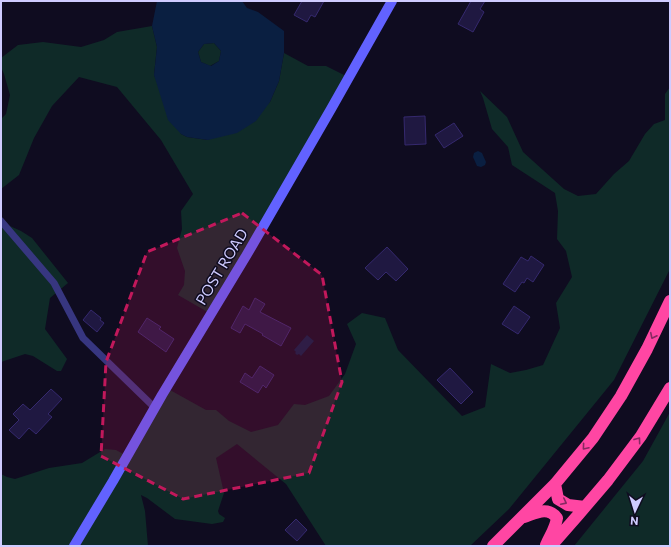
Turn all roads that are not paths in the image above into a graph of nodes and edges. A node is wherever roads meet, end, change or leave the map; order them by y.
1 (392, 1) edge
2 (1, 221) edge
3 (670, 301) edge
4 (670, 388) edge
5 (155, 408) junction
6 (555, 484) junction
7 (585, 507) junction
8 (522, 517) junction
9 (74, 546) edge
10 (493, 546) edge
11 (546, 546) edge
12 (551, 546) edge

1 - 5 street, POST ROAD
2 - 5 lane
3 -> 6 highway
7 -> 4 highway
5 - 9 street, POST ROAD
6 -> 7 highway
6 - 8 highway
7 - 12 highway
8 - 10 highway
8 - 11 highway

